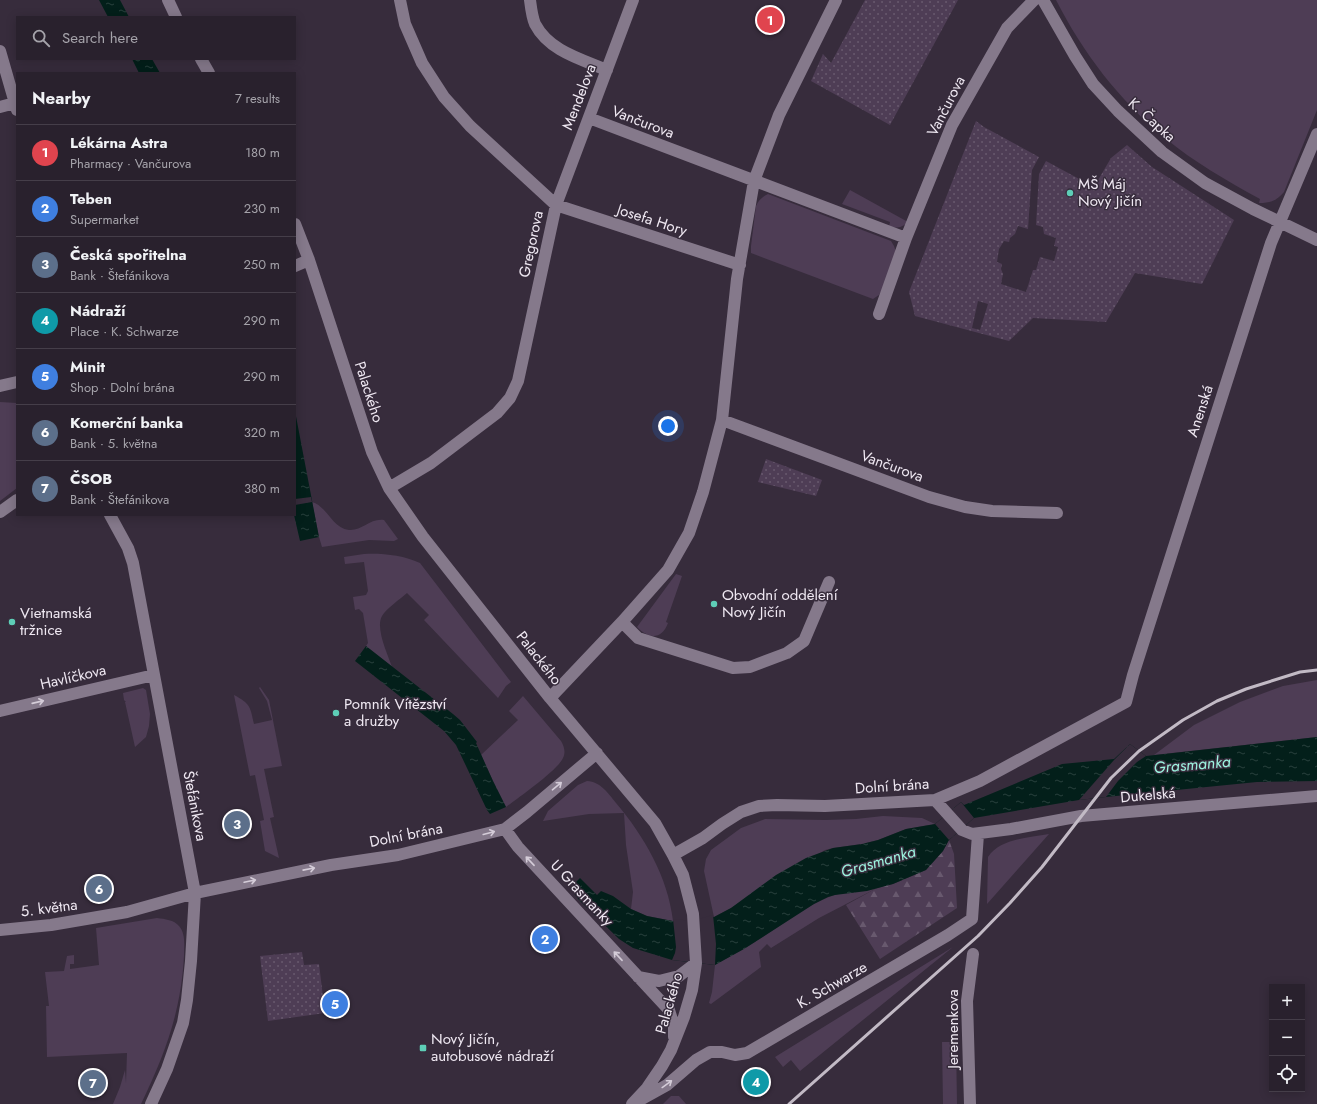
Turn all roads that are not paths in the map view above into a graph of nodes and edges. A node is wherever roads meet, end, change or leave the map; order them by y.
1 (168, 0) edge
2 (400, 0) edge
3 (530, 0) edge
4 (633, 0) edge
5 (836, 0) edge
6 (1034, 0) edge
7 (1043, 0) edge
8 (176, 16) edge
9 (0, 51) edge
10 (202, 60) edge
11 (607, 70) junction
12 (208, 72) edge
13 (0, 107) edge
14 (16, 107) edge
15 (589, 118) junction
16 (1317, 134) edge
17 (754, 181) junction
18 (556, 205) junction
19 (1280, 222) junction
20 (296, 227) edge
21 (906, 238) junction
22 (1317, 240) edge
23 (309, 260) junction
24 (740, 265) junction
25 (296, 266) edge
26 (879, 314) dead end
27 (16, 382) edge
28 (0, 386) edge
29 (722, 420) junction
30 (389, 488) junction
31 (16, 501) edge
32 (0, 512) edge
33 (1057, 513) dead end
34 (111, 516) edge
35 (829, 582) dead end
36 (622, 622) junction
37 (154, 675) junction
38 (550, 698) junction
39 (1126, 702) joint
40 (0, 711) edge
41 (597, 753) junction
42 (1317, 796) edge
43 (935, 800) junction
44 (505, 829) junction
45 (981, 833) junction
46 (674, 855) junction
47 (195, 893) junction
48 (0, 930) edge
49 (973, 954) dead end
50 (696, 963) junction
51 (638, 978) junction
52 (674, 1044) junction
53 (151, 1104) edge
54 (633, 1104) edge
55 (970, 1104) edge

1 - 8 street
2 - 18 street, Gregorova
3 - 11 street
4 - 11 street, Mendelova
5 - 17 street
6 - 21 street, Vančurova
7 - 19 street, K. Čapka
9 - 14 street
10 - 12 street
11 - 15 street, Mendelova
13 - 14 street
15 - 17 street, Vančurova
15 - 18 street, Mendelova
16 - 19 street, Anenská
17 - 21 street, Vančurova
17 - 24 street
18 - 24 street, Josefa Hory
18 - 30 street, Gregorova
19 - 22 street, K. Čapka
19 - 39 street, Anenská
20 - 23 street, Palackého
21 - 26 street, Vančurova
23 - 25 street
23 - 30 street, Palackého
24 - 29 street
27 - 28 street
29 - 33 street, Vančurova
29 - 36 street
30 - 38 street, Palackého
31 - 32 street
34 - 37 street, Štefánikova
35 - 36 street
36 - 38 street
40 -> 37 street, Havlíčkova
37 - 47 street, Štefánikova
38 - 41 street, Palackého
39 - 43 street, Dolní brána
44 -> 41 street, Dolní brána
41 - 46 street, Palackého
42 - 45 street, Dukelská
43 - 45 street
43 - 46 street, Dolní brána
47 -> 44 street, Dolní brána
51 -> 44 street, U Grasmanky
54 -> 45 street, K. Schwarze
46 - 50 street, Palackého
47 - 48 street, 5. května
47 - 53 street, Štefánikova
49 - 55 street, Jeremenkova
50 - 51 street
50 - 52 street, Palackého
51 - 52 street, U Grasmanky
52 - 54 street, Palackého

